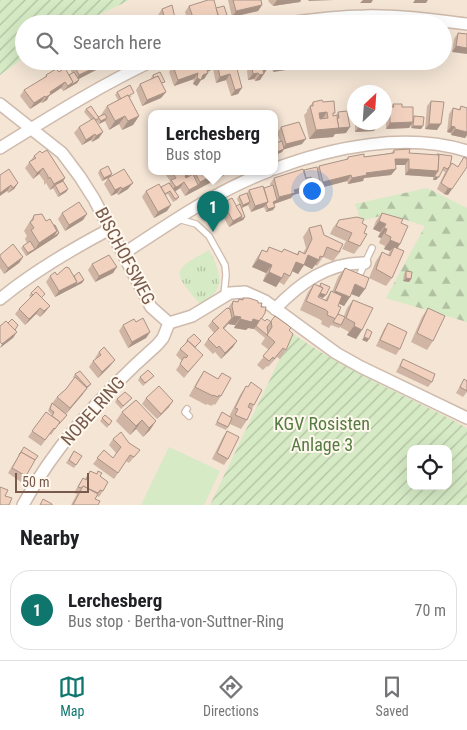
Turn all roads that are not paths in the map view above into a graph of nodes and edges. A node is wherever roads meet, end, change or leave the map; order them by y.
1 (452, 22) edge
2 (467, 24) edge
3 (135, 70) edge
4 (0, 104) edge
5 (32, 128) junction
6 (0, 148) edge
7 (467, 151) edge
8 (278, 168) edge
9 (260, 175) edge
10 (177, 218) junction
11 (110, 228) junction
12 (372, 248) dead end
13 (123, 254) junction
14 (365, 263) junction
15 (357, 280) edge
16 (224, 296) junction
17 (0, 299) edge
18 (275, 309) junction
19 (169, 323) junction
20 (187, 408) dead end
21 (189, 416) dead end
22 (467, 418) edge
23 (23, 505) edge

1 - 2 street
3 - 5 street
4 - 5 street, BISCHOFSWEG
5 - 6 street
5 - 11 street, BISCHOFSWEG
7 - 8 street
9 - 10 street
10 - 13 street
10 - 16 lane
11 - 13 street, BISCHOFSWEG
11 - 17 street
12 - 14 lane
13 - 19 street, BISCHOFSWEG
14 - 15 lane
14 - 18 street
16 - 18 street
16 - 19 street
18 - 22 street
19 - 23 street, NOBELRING
20 - 21 lane

